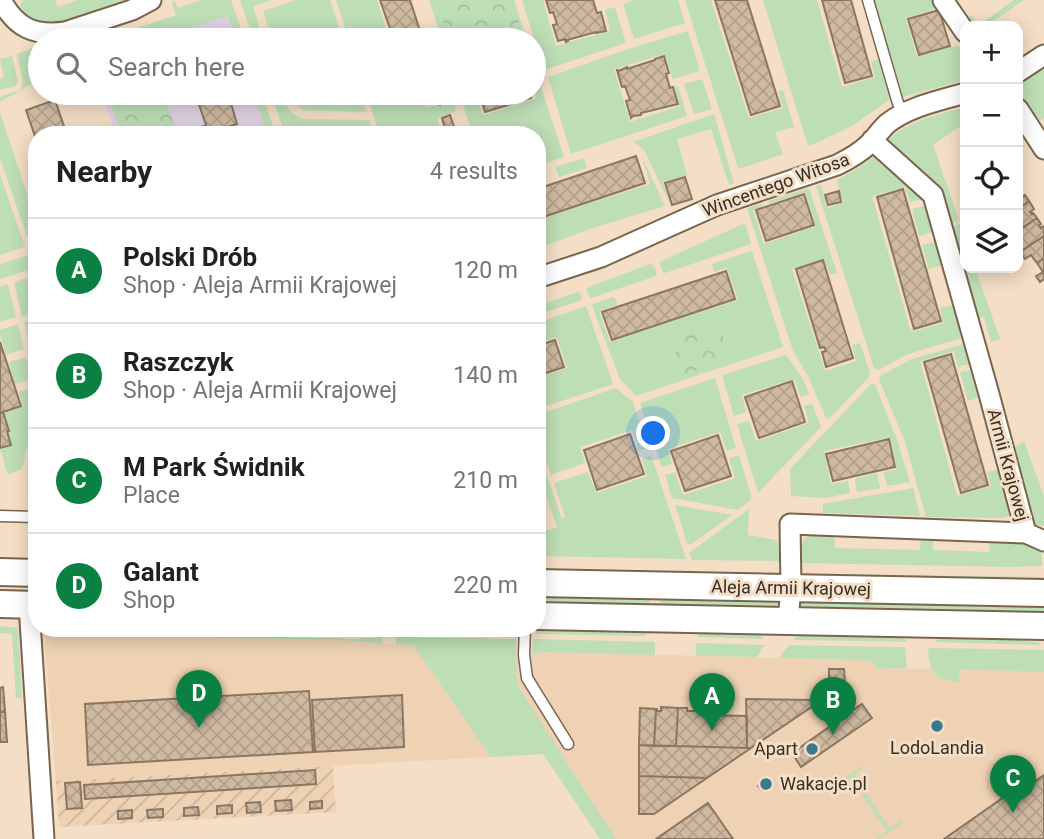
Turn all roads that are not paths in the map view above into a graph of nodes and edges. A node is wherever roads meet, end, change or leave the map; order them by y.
1 (1, 0) edge
2 (151, 0) edge
3 (868, 0) edge
4 (943, 0) edge
5 (960, 25) edge
6 (77, 28) edge
7 (28, 29) edge
8 (1044, 55) edge
9 (1023, 69) edge
10 (960, 94) edge
11 (902, 114) junction
12 (1023, 117) edge
13 (873, 140) junction
14 (1044, 149) edge
15 (546, 275) edge
16 (0, 516) edge
17 (28, 517) edge
18 (1035, 537) edge
19 (0, 572) edge
20 (28, 573) edge
21 (546, 583) edge
22 (791, 587) junction
23 (1044, 593) edge
24 (0, 604) edge
25 (28, 605) edge
26 (546, 616) edge
27 (788, 621) junction
28 (1044, 626) edge
29 (35, 637) edge
30 (525, 637) edge
31 (568, 744) dead end
32 (44, 839) edge

1 - 7 street
2 - 6 street
3 - 11 lane
4 - 5 street
8 - 9 street
10 - 11 street, Wincentego Witosa
11 - 13 street, Wincentego Witosa
12 - 14 street
13 - 15 street, Wincentego Witosa
13 - 18 street, Armii Krajowej
16 - 17 lane
18 - 22 street, Armii Krajowej
19 - 20 street
21 - 22 street, Aleja Armii Krajowej
22 - 23 street, Aleja Armii Krajowej
22 - 27 street, Armii Krajowej
24 - 25 street
26 - 27 street, Aleja Armii Krajowej
27 - 28 street, Aleja Armii Krajowej
29 - 32 street
30 - 31 lane

